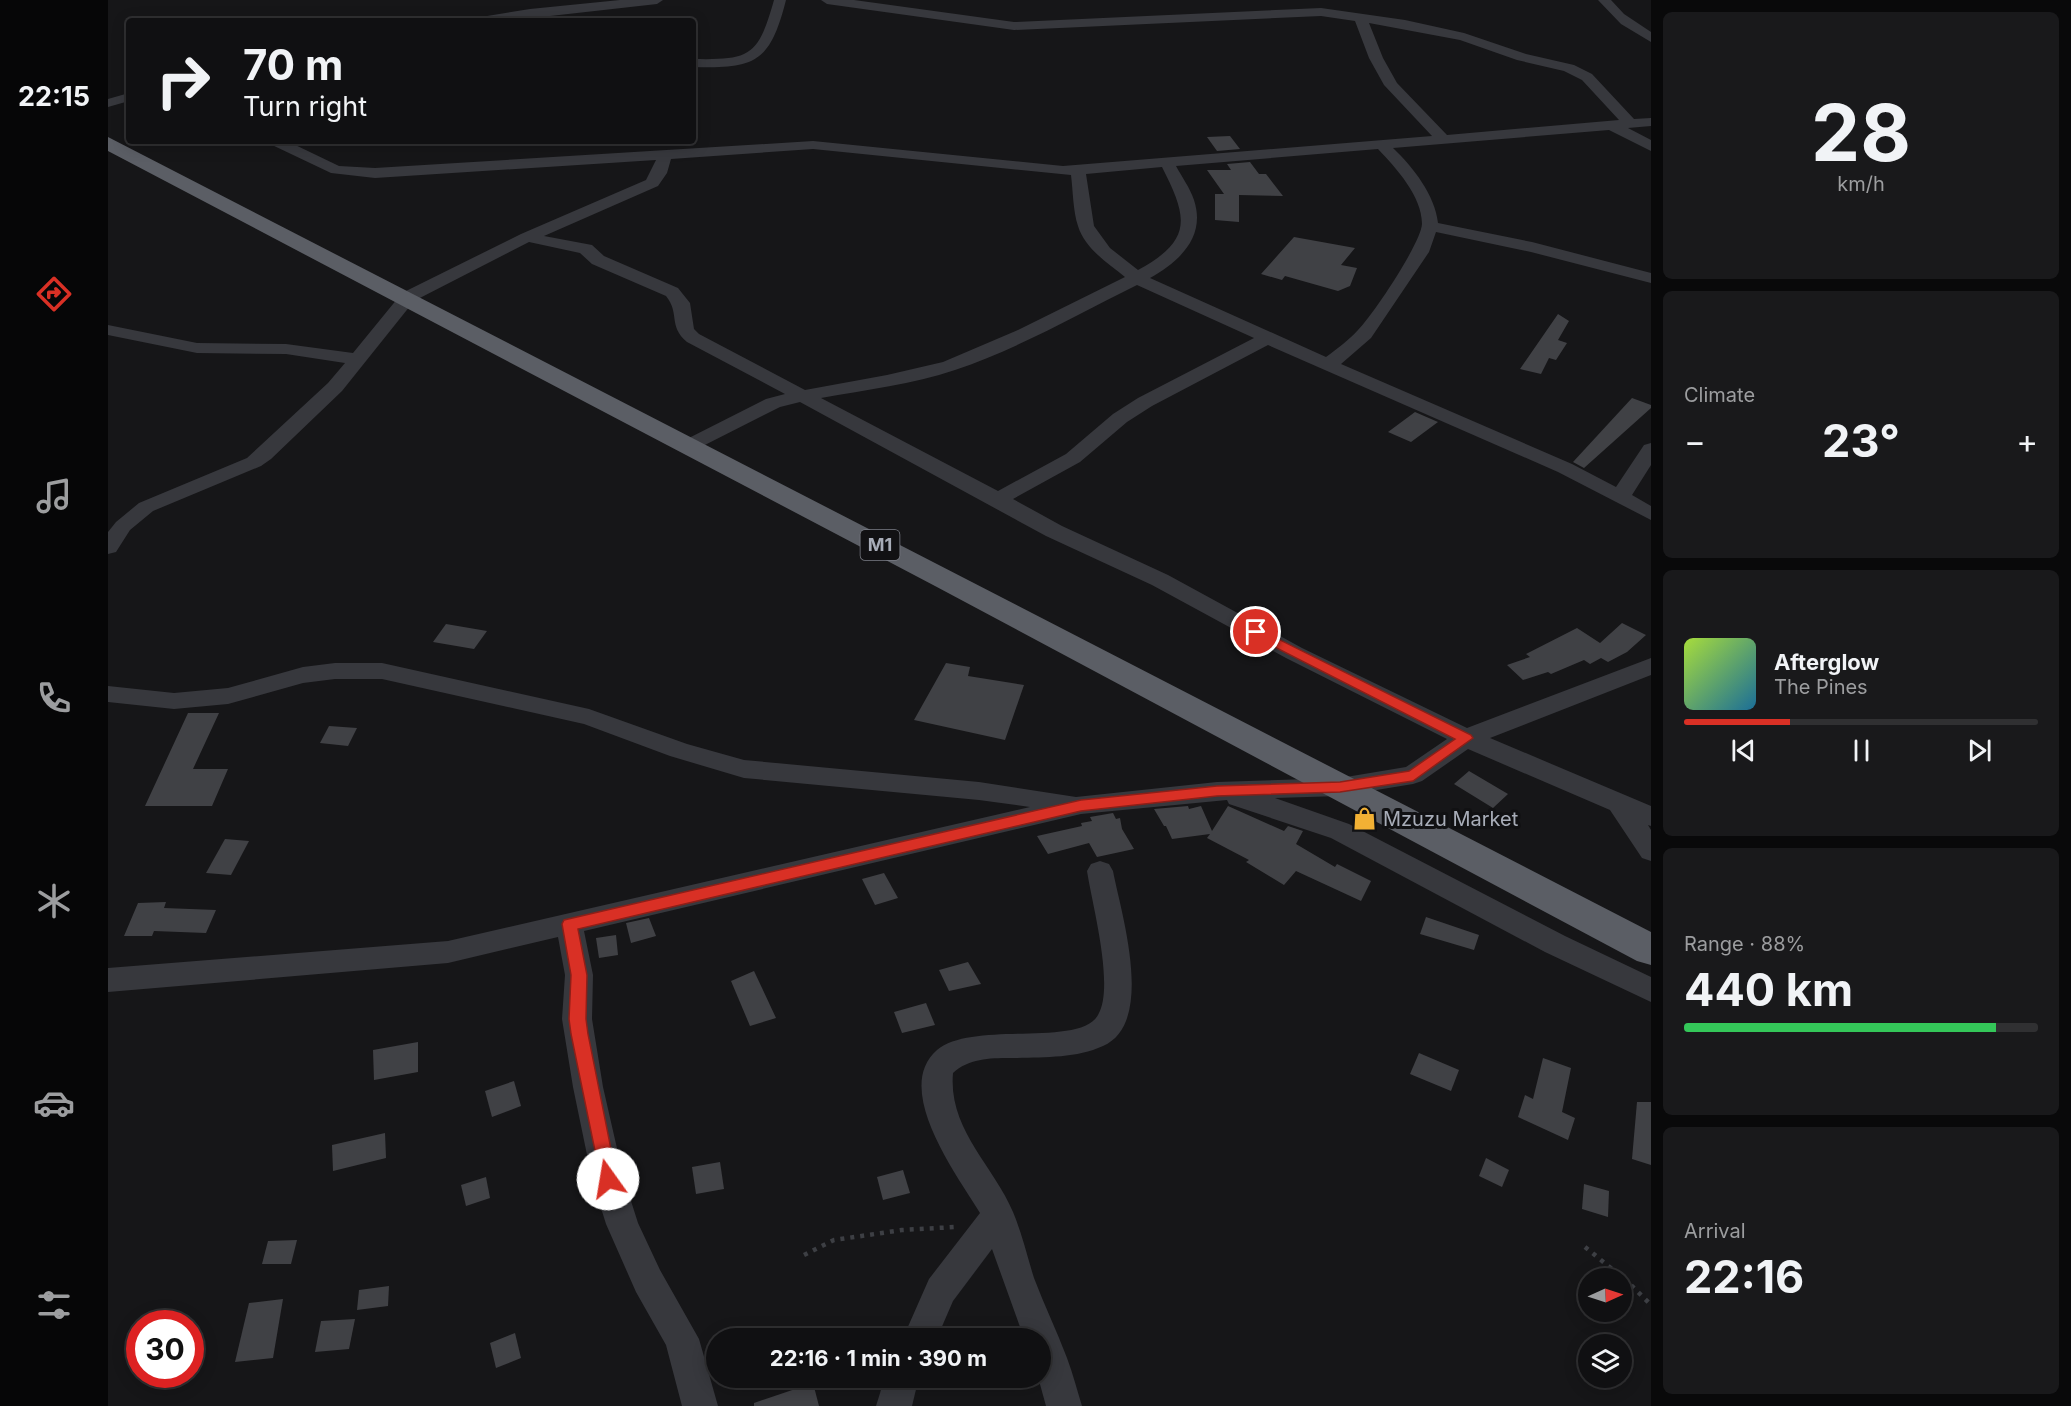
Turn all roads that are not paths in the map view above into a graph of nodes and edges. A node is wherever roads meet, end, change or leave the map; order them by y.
1 (657, 0) edge
2 (780, 0) edge
3 (827, 0) edge
4 (1604, 0) edge
5 (1360, 17) junction
6 (500, 18) edge
7 (1651, 38) edge
8 (696, 63) edge
9 (1651, 122) edge
10 (1631, 124) junction
11 (1613, 126) junction
12 (1443, 139) junction
13 (108, 143) edge
14 (281, 144) edge
15 (614, 144) edge
16 (1382, 144) junction
17 (1651, 146) edge
18 (664, 154) junction
19 (613, 158) junction
20 (1167, 163) junction
21 (1078, 170) junction
22 (1430, 226) junction
23 (526, 237) junction
24 (1137, 278) junction
25 (1651, 278) edge
26 (408, 297) junction
27 (108, 330) edge
28 (1267, 338) junction
29 (357, 358) junction
30 (1328, 365) junction
31 (801, 396) junction
32 (688, 446) junction
33 (1651, 449) edge
34 (1621, 496) junction
35 (998, 499) junction
36 (1651, 514) edge
37 (108, 547) edge
38 (1651, 666) edge
39 (108, 694) edge
40 (1466, 738) junction
41 (1340, 787) junction
42 (1217, 791) junction
43 (1618, 802) junction
44 (1081, 805) junction
45 (1651, 817) edge
46 (1651, 851) edge
47 (1100, 871) dead end
48 (569, 924) junction
49 (1651, 950) edge
50 (108, 980) edge
51 (1651, 990) edge
52 (992, 1222) junction
53 (924, 1328) edge
54 (899, 1388) edge
55 (700, 1406) edge
56 (894, 1406) edge
57 (1064, 1406) edge

1 - 6 street
2 - 8 street
3 - 5 street
4 - 7 street
5 - 10 street
5 - 12 street
9 - 10 street
10 - 11 street
11 - 12 street
11 - 17 street
12 - 16 street
13 - 26 highway, M1
14 - 19 street
15 - 19 street
16 - 20 street
16 - 22 street
18 - 19 street
18 - 21 street
18 - 23 street
20 - 21 street
20 - 24 street
21 - 24 street
22 - 25 street
22 - 30 street
23 - 26 street
23 - 31 street
24 - 28 street
24 - 31 street
26 - 29 street
26 - 32 highway, M1
27 - 29 street
28 - 30 street
28 - 35 street
29 - 37 street
30 - 34 street
31 - 32 street
31 - 35 street
32 - 41 highway, M1
33 - 34 street
34 - 36 street
35 - 40 street
38 - 40 street
39 - 44 street
40 - 41 street
40 - 43 street
41 - 42 street
41 - 49 highway, M1
42 - 44 street
42 - 51 street
43 - 45 street
43 - 46 street
44 - 48 street
47 - 52 street
48 - 50 street
48 - 55 street
52 - 53 street
52 - 57 street
54 - 56 street

